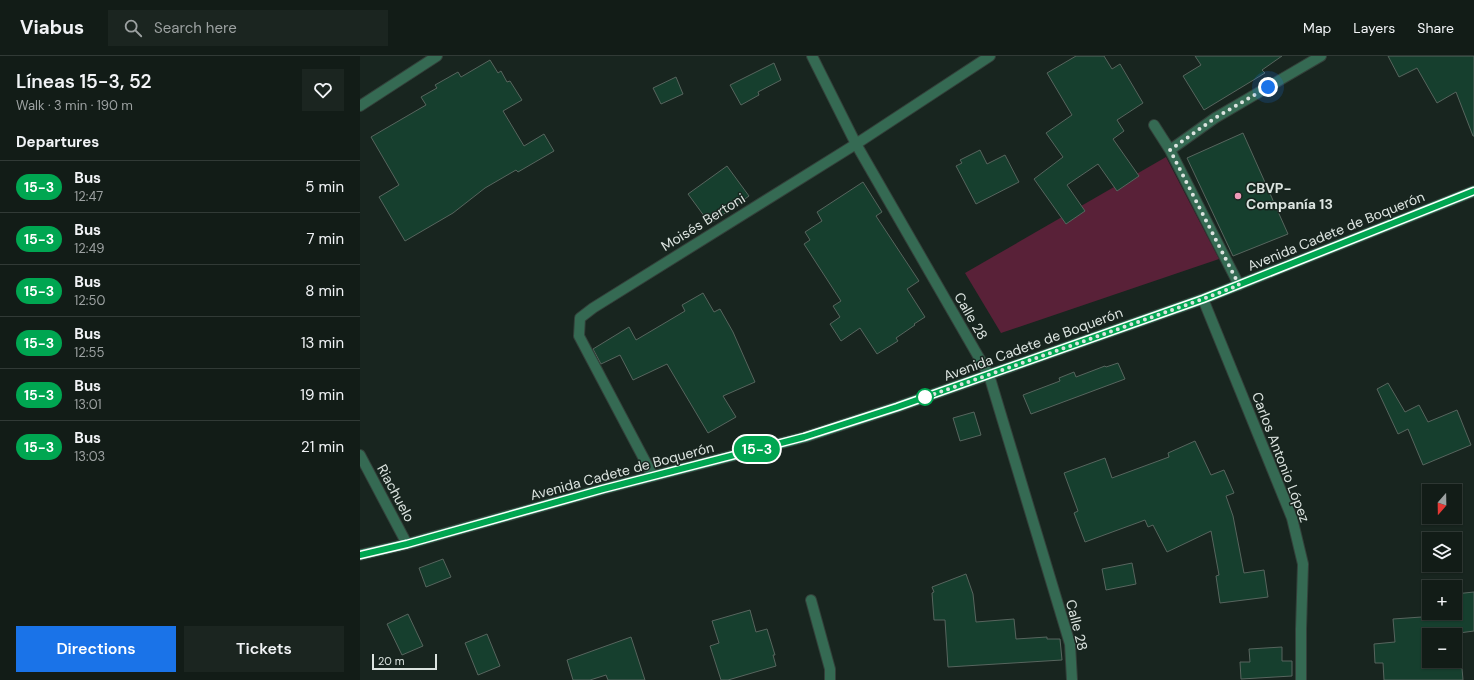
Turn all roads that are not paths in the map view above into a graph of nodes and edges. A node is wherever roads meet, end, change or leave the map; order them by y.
1 (437, 56) edge
2 (812, 56) edge
3 (990, 56) edge
4 (1321, 56) edge
5 (360, 106) edge
6 (1154, 125) dead end
7 (856, 144) junction
8 (1170, 150) junction
9 (1474, 191) edge
10 (1239, 285) junction
11 (1203, 299) junction
12 (989, 375) junction
13 (360, 454) edge
14 (653, 476) junction
15 (407, 544) junction
16 (360, 555) edge
17 (811, 600) dead end
18 (830, 680) edge
19 (1072, 680) edge
20 (1301, 680) edge

1 - 5 street
2 - 7 street, Calle 28
3 - 7 street, Moisés Bertoni
4 - 8 street
6 - 8 street
7 - 12 street, Calle 28
7 - 14 street, Moisés Bertoni
8 - 10 street
9 - 10 main road, Avenida Cadete de Boquerón
10 - 11 main road, Avenida Cadete de Boquerón
11 - 12 main road, Avenida Cadete de Boquerón
11 - 20 street, Carlos Antonio López
12 - 14 main road, Avenida Cadete de Boquerón
12 - 19 street, Calle 28
13 - 15 street, Riachuelo
14 - 15 main road, Avenida Cadete de Boquerón
15 - 16 main road, Avenida Cadete de Boquerón
17 - 18 street

